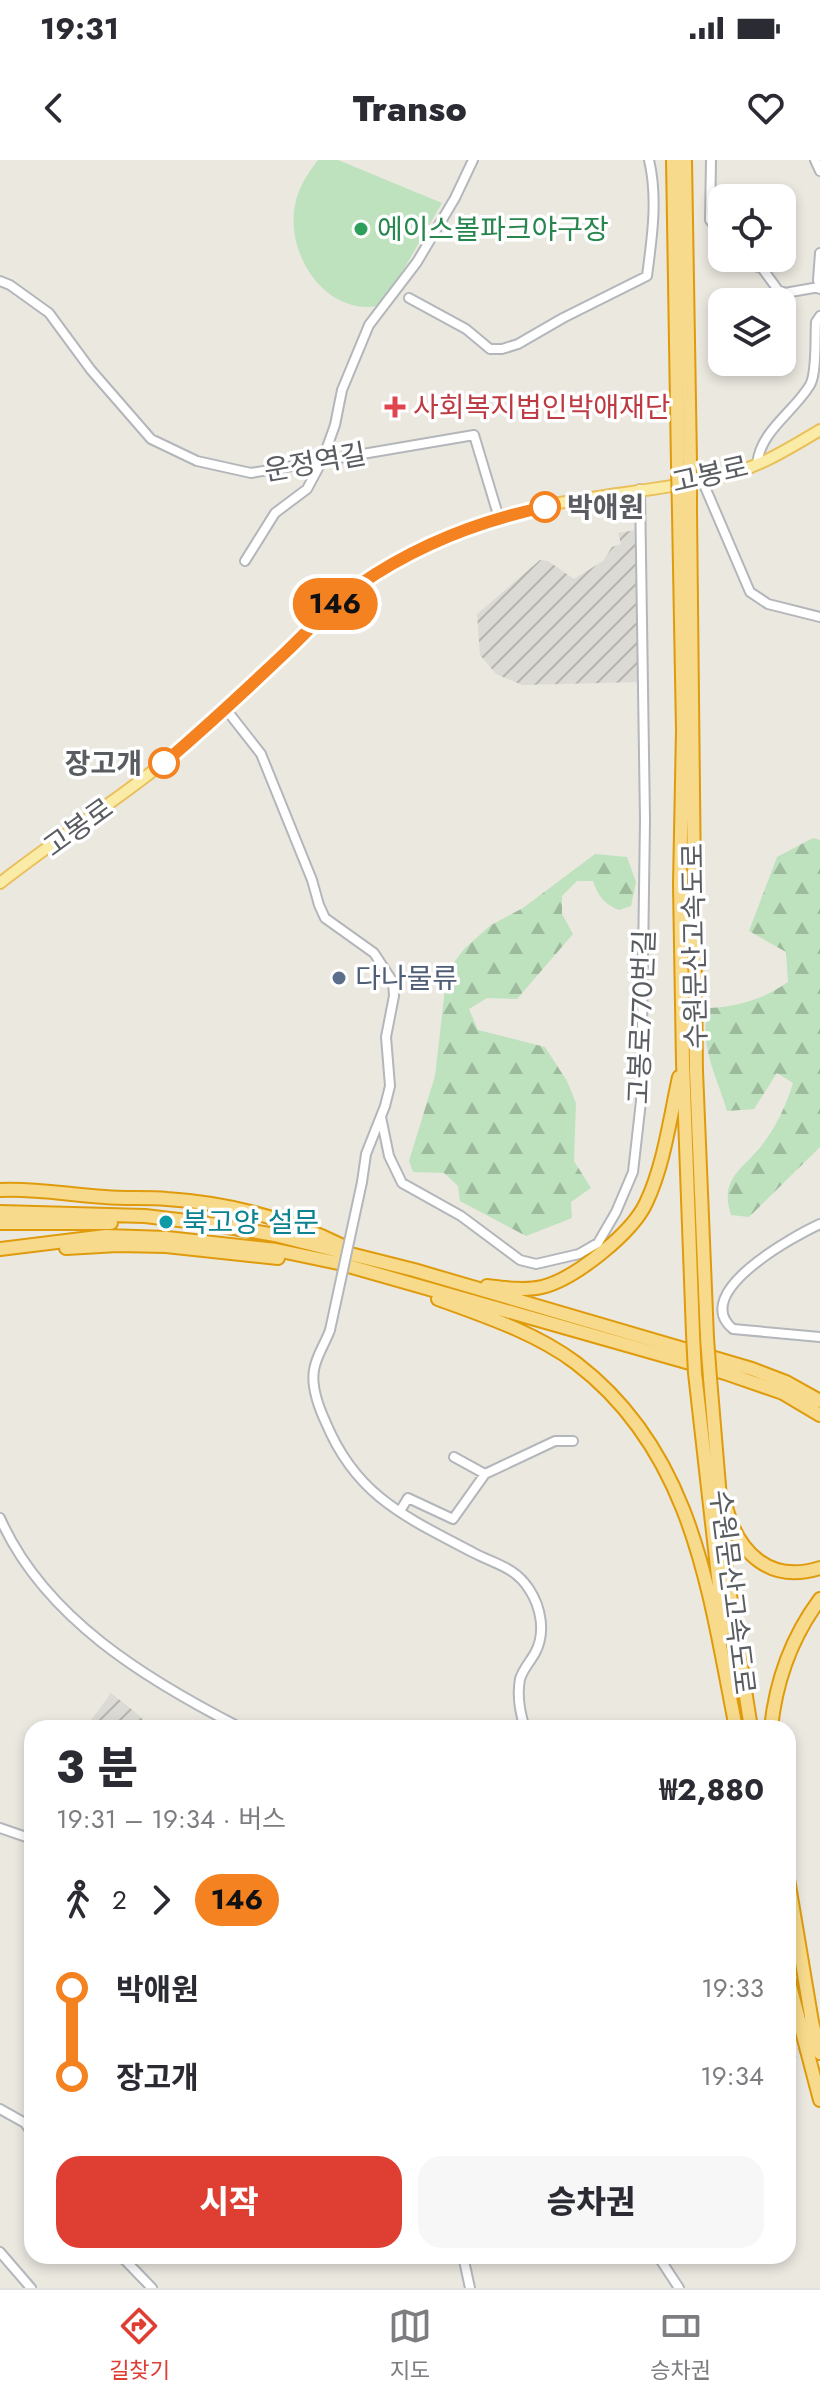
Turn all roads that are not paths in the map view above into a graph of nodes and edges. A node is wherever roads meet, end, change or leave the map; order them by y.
1 (473, 160) edge
2 (649, 160) edge
3 (673, 160) edge
4 (685, 160) edge
5 (711, 160) edge
6 (815, 160) edge
7 (820, 171) edge
8 (711, 184) edge
9 (820, 253) edge
10 (765, 272) edge
11 (0, 281) edge
12 (820, 288) edge
13 (409, 298) dead end
14 (820, 316) edge
15 (816, 380) edge
16 (820, 430) edge
17 (322, 461) junction
18 (684, 463) junction
19 (757, 464) junction
20 (702, 480) junction
21 (640, 489) junction
22 (684, 512) junction
23 (499, 518) junction
24 (245, 561) dead end
25 (820, 617) edge
26 (225, 708) junction
27 (0, 883) edge
28 (683, 1063) junction
29 (381, 1117) junction
30 (0, 1190) edge
31 (0, 1212) edge
32 (0, 1224) edge
33 (820, 1224) edge
34 (276, 1250) junction
35 (0, 1251) edge
36 (310, 1258) junction
37 (369, 1259) junction
38 (356, 1269) junction
39 (414, 1270) junction
40 (700, 1336) junction
41 (820, 1337) edge
42 (820, 1401) edge
43 (820, 1415) edge
44 (573, 1441) dead end
45 (454, 1457) dead end
46 (717, 1473) junction
47 (485, 1474) junction
48 (400, 1511) junction
49 (0, 1518) edge
50 (820, 1568) edge
51 (820, 1599) edge
52 (226, 1720) edge
53 (523, 1720) edge
54 (735, 1720) edge
55 (736, 1720) edge
56 (750, 1720) edge
57 (772, 1720) edge
58 (0, 1828) edge
59 (24, 1836) edge
60 (796, 1927) edge
61 (796, 1950) edge
62 (796, 2008) edge
63 (812, 2022) junction
64 (820, 2053) edge
65 (820, 2100) edge
66 (0, 2109) edge
67 (24, 2122) edge
68 (0, 2252) edge
69 (129, 2264) edge
70 (465, 2264) edge
71 (663, 2264) edge
72 (31, 2288) edge
73 (152, 2288) edge
74 (470, 2288) edge
75 (679, 2288) edge

1 - 17 street
2 - 13 street
3 - 18 highway, 수원문산고속도로
4 - 18 highway, 수원문산고속도로
5 - 8 street
6 - 7 street
9 - 12 street
10 - 12 street
11 - 17 street, 운정역길
14 - 15 street
15 - 19 street
16 - 19 main road, 고봉로
17 - 23 street, 운정역길
17 - 24 street
18 - 22 highway, 수원문산고속도로, bridge
19 - 20 main road, 고봉로
20 - 21 main road, 고봉로
20 - 25 street
21 - 23 main road, 고봉로
21 - 29 street, 고봉로770번길
22 - 28 highway, 수원문산고속도로
22 - 40 highway, 수원문산고속도로
23 - 26 main road, 고봉로
26 - 27 main road, 고봉로
26 - 29 street
28 - 39 highway
28 - 40 highway, 수원문산고속도로
29 - 48 street, bridge
30 - 37 highway
31 - 37 highway
32 - 34 highway
32 - 36 highway
33 - 41 street
34 - 35 highway
34 - 36 highway
35 - 36 highway
36 - 38 highway
37 - 39 highway
38 - 43 highway
38 - 54 highway
39 - 42 highway
40 - 46 highway, 수원문산고속도로, bridge
40 - 55 highway, 수원문산고속도로, bridge
44 - 47 street
45 - 47 street
46 - 50 highway
46 - 56 highway, 수원문산고속도로
47 - 48 street
48 - 53 street
49 - 52 street
51 - 57 highway
58 - 59 street
60 - 63 highway
61 - 63 highway
62 - 65 highway
63 - 64 highway
66 - 67 street
68 - 72 street
69 - 73 street
70 - 74 street
71 - 75 street

